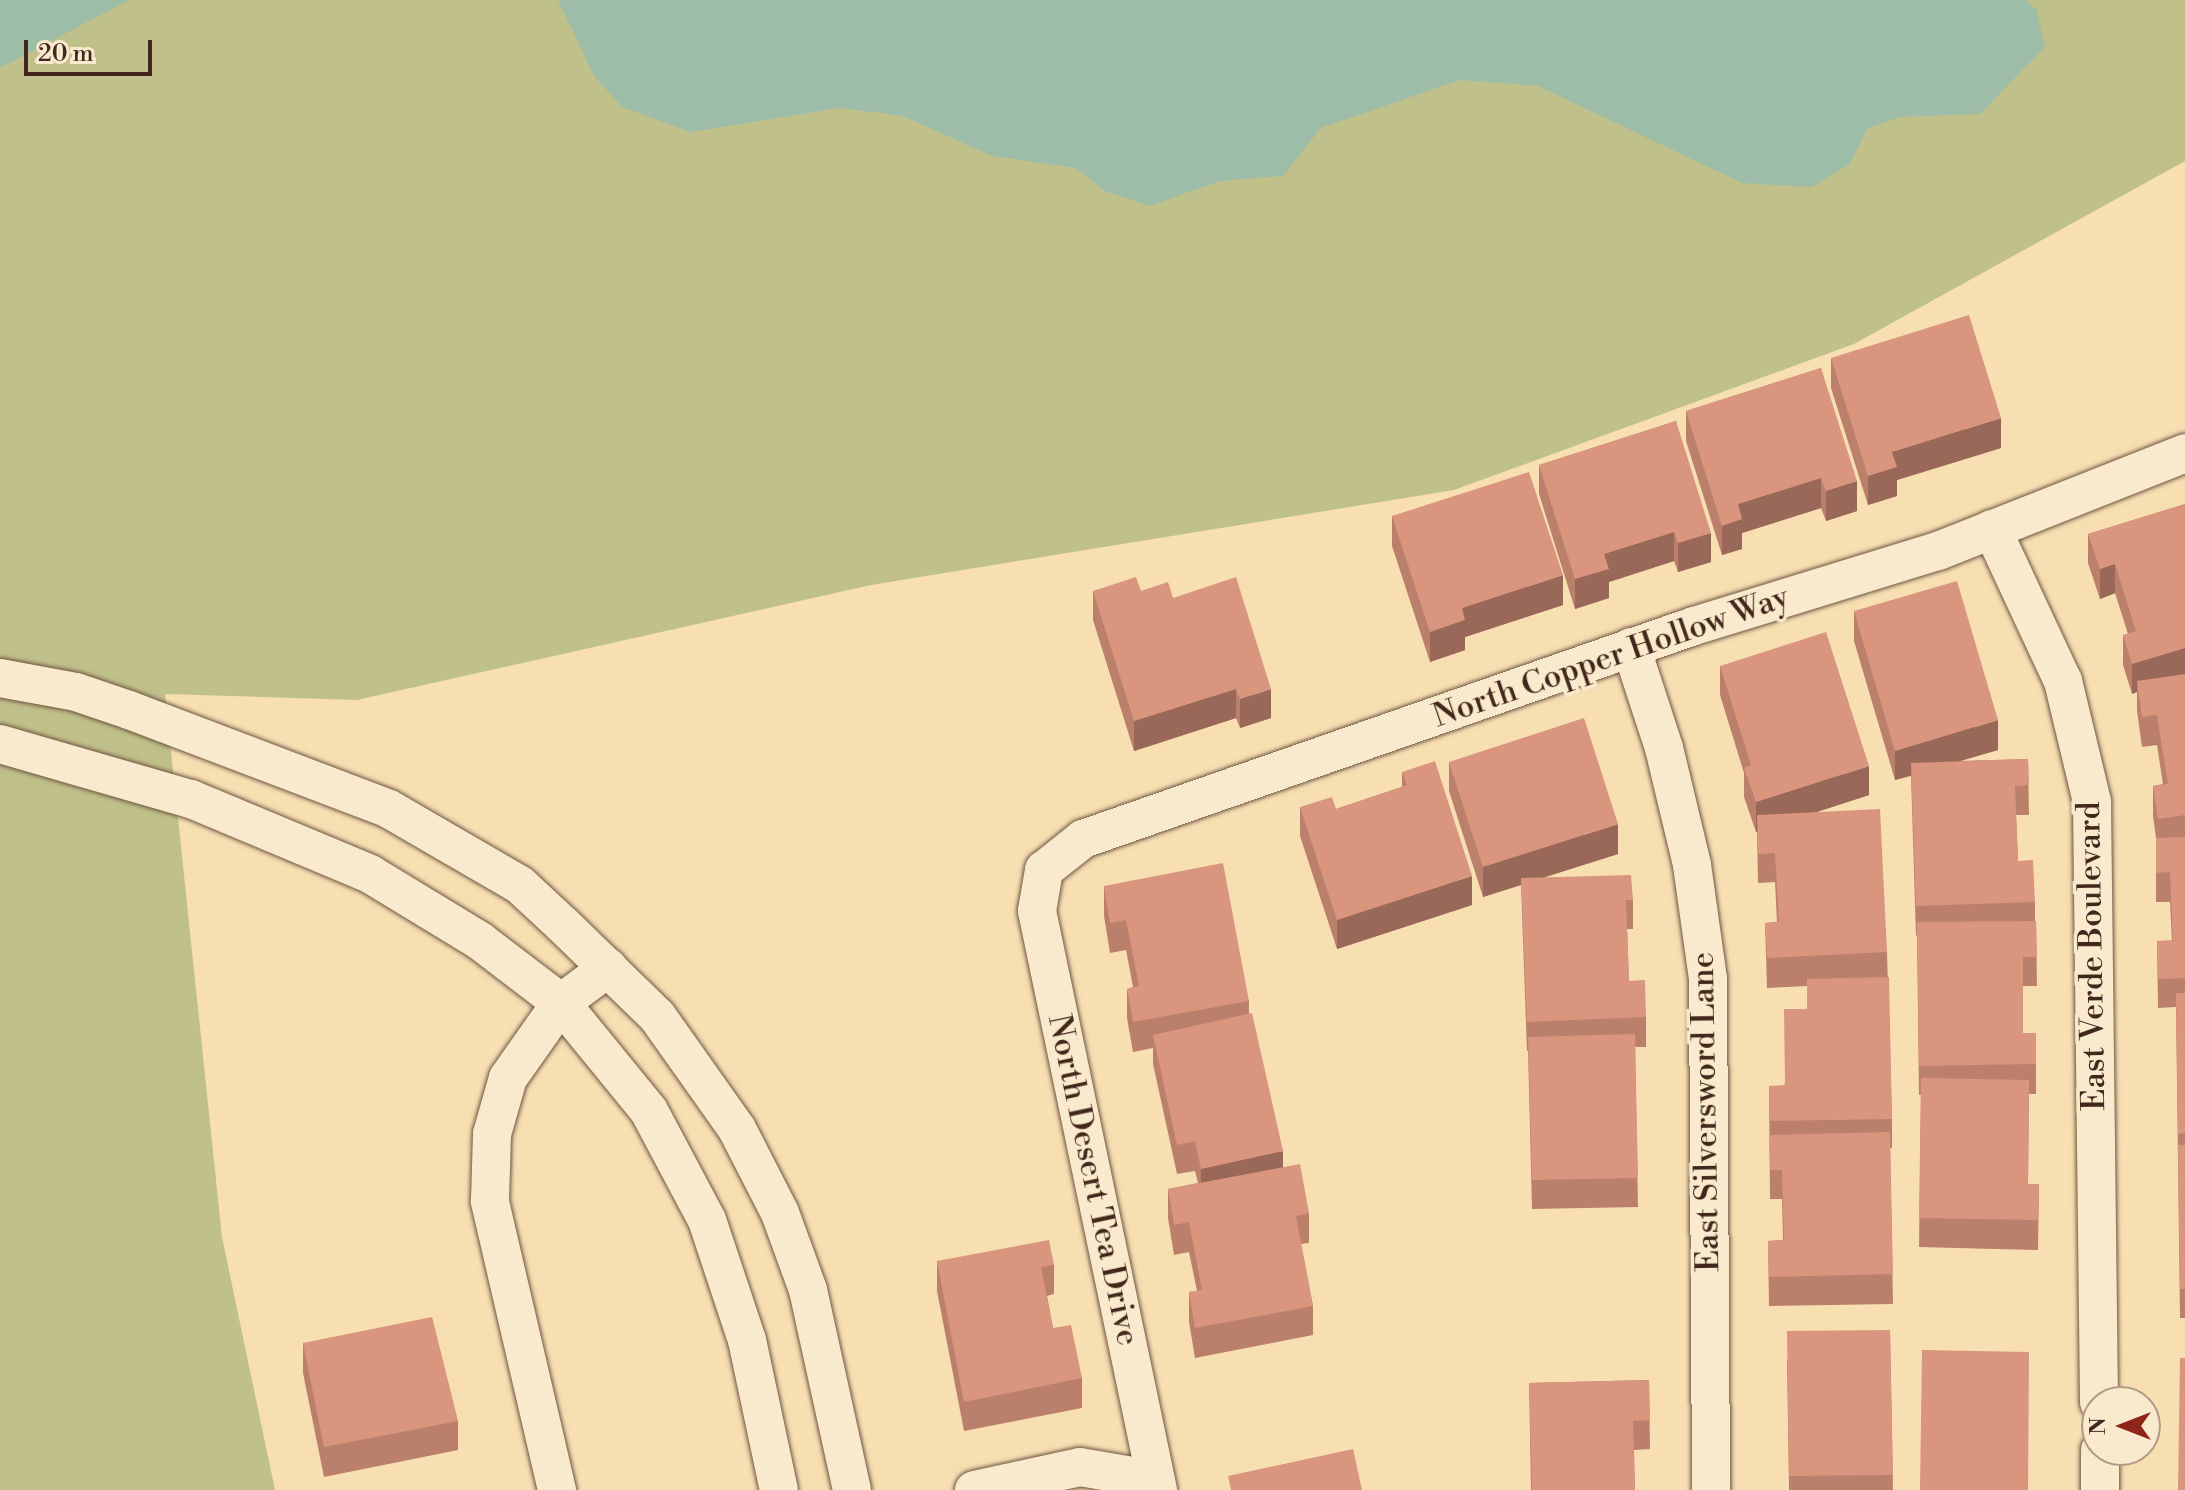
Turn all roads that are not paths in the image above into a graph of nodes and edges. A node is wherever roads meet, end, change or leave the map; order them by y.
1 (2185, 453) edge
2 (1992, 529) junction
3 (1631, 647) junction
4 (0, 678) edge
5 (0, 744) edge
6 (1044, 870) joint
7 (608, 968) junction
8 (561, 1003) junction
9 (2099, 1386) edge
10 (2100, 1466) edge
11 (1151, 1487) edge
12 (557, 1490) edge
13 (779, 1490) edge
14 (852, 1490) edge
15 (974, 1490) edge
16 (1711, 1490) edge
17 (2100, 1490) edge

1 - 2 street, North Copper Hollow Way
2 - 3 street, North Copper Hollow Way
2 - 9 street, East Verde Boulevard
3 - 6 street, North Copper Hollow Way
3 - 16 street, East Silversword Lane
4 - 7 street
5 - 8 street
6 - 11 street, North Desert Tea Drive
7 - 8 street
7 - 14 street
8 - 12 street
8 - 13 street
10 - 17 street
11 - 15 street

